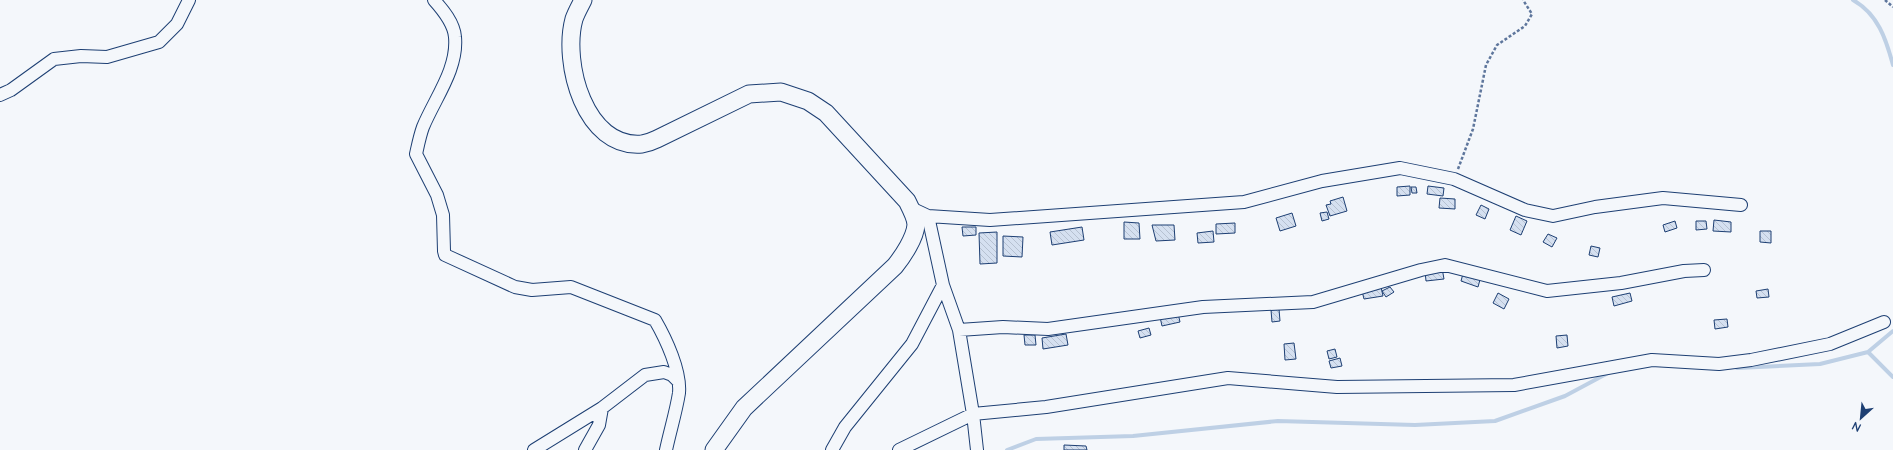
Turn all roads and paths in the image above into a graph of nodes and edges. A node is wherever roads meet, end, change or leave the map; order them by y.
1 (189, 0) edge
2 (434, 0) edge
3 (583, 0) edge
4 (1523, 0) edge
5 (1885, 0) edge
6 (1893, 7) edge
7 (0, 95) edge
8 (1454, 179) junction
9 (1741, 205) dead end
10 (911, 208) junction
11 (928, 216) junction
12 (1704, 270) dead end
13 (943, 285) junction
14 (1884, 322) dead end
15 (959, 330) junction
16 (678, 381) junction
17 (602, 408) junction
18 (973, 414) junction
19 (534, 450) edge
20 (585, 450) edge
21 (666, 450) edge
22 (714, 450) edge
23 (832, 450) edge
24 (899, 450) edge
25 (977, 450) edge

1 - 7 street
2 - 16 street
3 - 10 main road
4 - 8 path
5 - 6 path
8 - 9 street
8 - 11 street
10 - 11 street
10 - 22 main road
11 - 13 street
12 - 15 street
13 - 15 street
13 - 23 street
14 - 18 street
15 - 18 street
16 - 17 street
16 - 21 street
17 - 19 street
17 - 20 street
18 - 24 street
18 - 25 street

